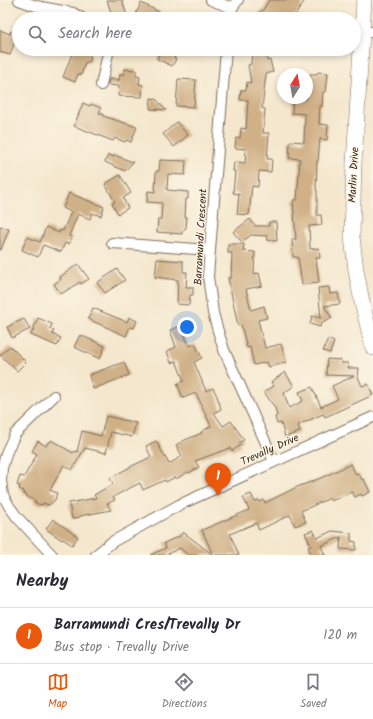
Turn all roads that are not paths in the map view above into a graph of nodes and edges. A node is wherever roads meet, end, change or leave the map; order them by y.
1 (19, 0) edge
2 (211, 0) edge
3 (364, 0) edge
4 (235, 4) edge
5 (68, 12) edge
6 (368, 32) edge
7 (107, 56) edge
8 (225, 56) edge
9 (101, 85) dead end
10 (112, 244) dead end
11 (210, 250) junction
12 (373, 348) edge
13 (54, 396) dead end
14 (373, 417) edge
15 (274, 461) junction
16 (52, 555) edge
17 (96, 555) edge

1 - 5 street
2 - 4 street
3 - 6 street, Marlin Drive
6 - 12 street, Marlin Drive
7 - 9 street
8 - 11 street, Barramundi Crescent
10 - 11 street
11 - 15 street, Barramundi Crescent
13 - 16 street
14 - 15 street, Trevally Drive
15 - 17 street, Trevally Drive

